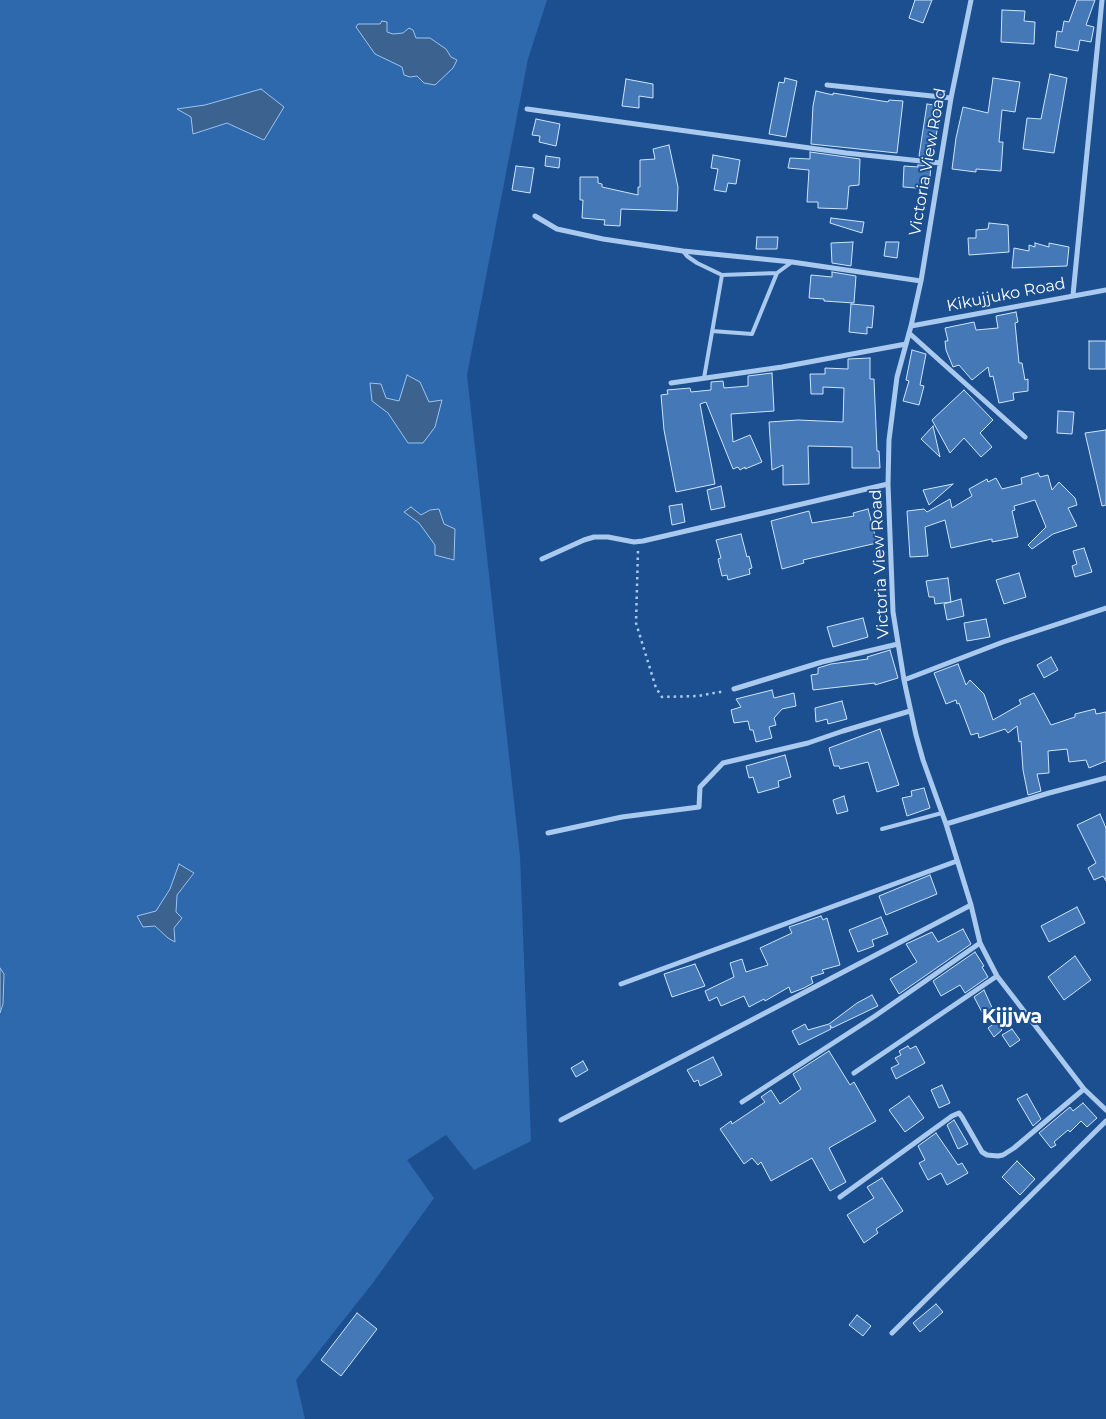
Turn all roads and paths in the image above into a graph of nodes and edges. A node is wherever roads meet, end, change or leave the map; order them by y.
1 (971, 0) edge
2 (1102, 0) edge
3 (827, 85) dead end
4 (951, 98) junction
5 (527, 109) dead end
6 (940, 163) junction
7 (535, 216) dead end
8 (683, 251) junction
9 (792, 262) junction
10 (777, 273) junction
11 (722, 275) junction
12 (921, 281) junction
13 (1106, 290) edge
14 (1073, 295) junction
15 (911, 326) junction
16 (712, 331) junction
17 (909, 333) junction
18 (906, 344) junction
19 (704, 378) junction
20 (671, 383) dead end
21 (1025, 437) dead end
22 (888, 484) junction
23 (638, 541) junction
24 (542, 559) dead end
25 (1106, 608) edge
26 (898, 644) junction
27 (904, 680) junction
28 (734, 689) joint
29 (910, 711) junction
30 (1106, 778) edge
31 (942, 812) junction
32 (946, 824) junction
33 (882, 829) dead end
34 (548, 833) dead end
35 (957, 861) junction
36 (971, 905) junction
37 (980, 943) junction
38 (997, 976) junction
39 (621, 984) dead end
40 (854, 1073) dead end
41 (1084, 1089) junction
42 (742, 1102) dead end
43 (1106, 1110) edge
44 (561, 1120) dead end
45 (1106, 1121) edge
46 (840, 1197) dead end
47 (892, 1332) dead end

1 - 4 street, Victoria View Road
2 - 14 street
3 - 4 street
4 - 6 street, Victoria View Road
5 - 6 street
6 - 12 street, Victoria View Road
7 - 8 street
8 - 9 street
8 - 11 lane
9 - 10 lane
9 - 12 street
10 - 11 lane
10 - 16 lane
11 - 16 lane
12 - 15 street, Victoria View Road
13 - 14 street, Kikujjuko Road
14 - 15 street, Kikujjuko Road
15 - 17 street, Victoria View Road
16 - 19 lane
17 - 18 street, Victoria View Road
17 - 21 street
18 - 19 street
18 - 22 street, Victoria View Road
19 - 20 street
22 - 23 street
22 - 26 street, Victoria View Road
23 - 24 street
23 - 28 path
25 - 27 street
26 - 27 street, Victoria View Road
26 - 28 street
27 - 29 street, Victoria View Road
29 - 31 street, Victoria View Road
29 - 34 street
30 - 32 street
31 - 32 street, Victoria View Road
31 - 33 lane
32 - 35 street, Victoria View Road
35 - 36 street, Victoria View Road
35 - 39 street
36 - 37 street, Victoria View Road
36 - 44 street
37 - 38 street, Victoria View Road
37 - 42 street
38 - 40 street
38 - 41 street, Victoria View Road
41 - 43 street, Victoria View Road
41 - 46 street
45 - 47 street

